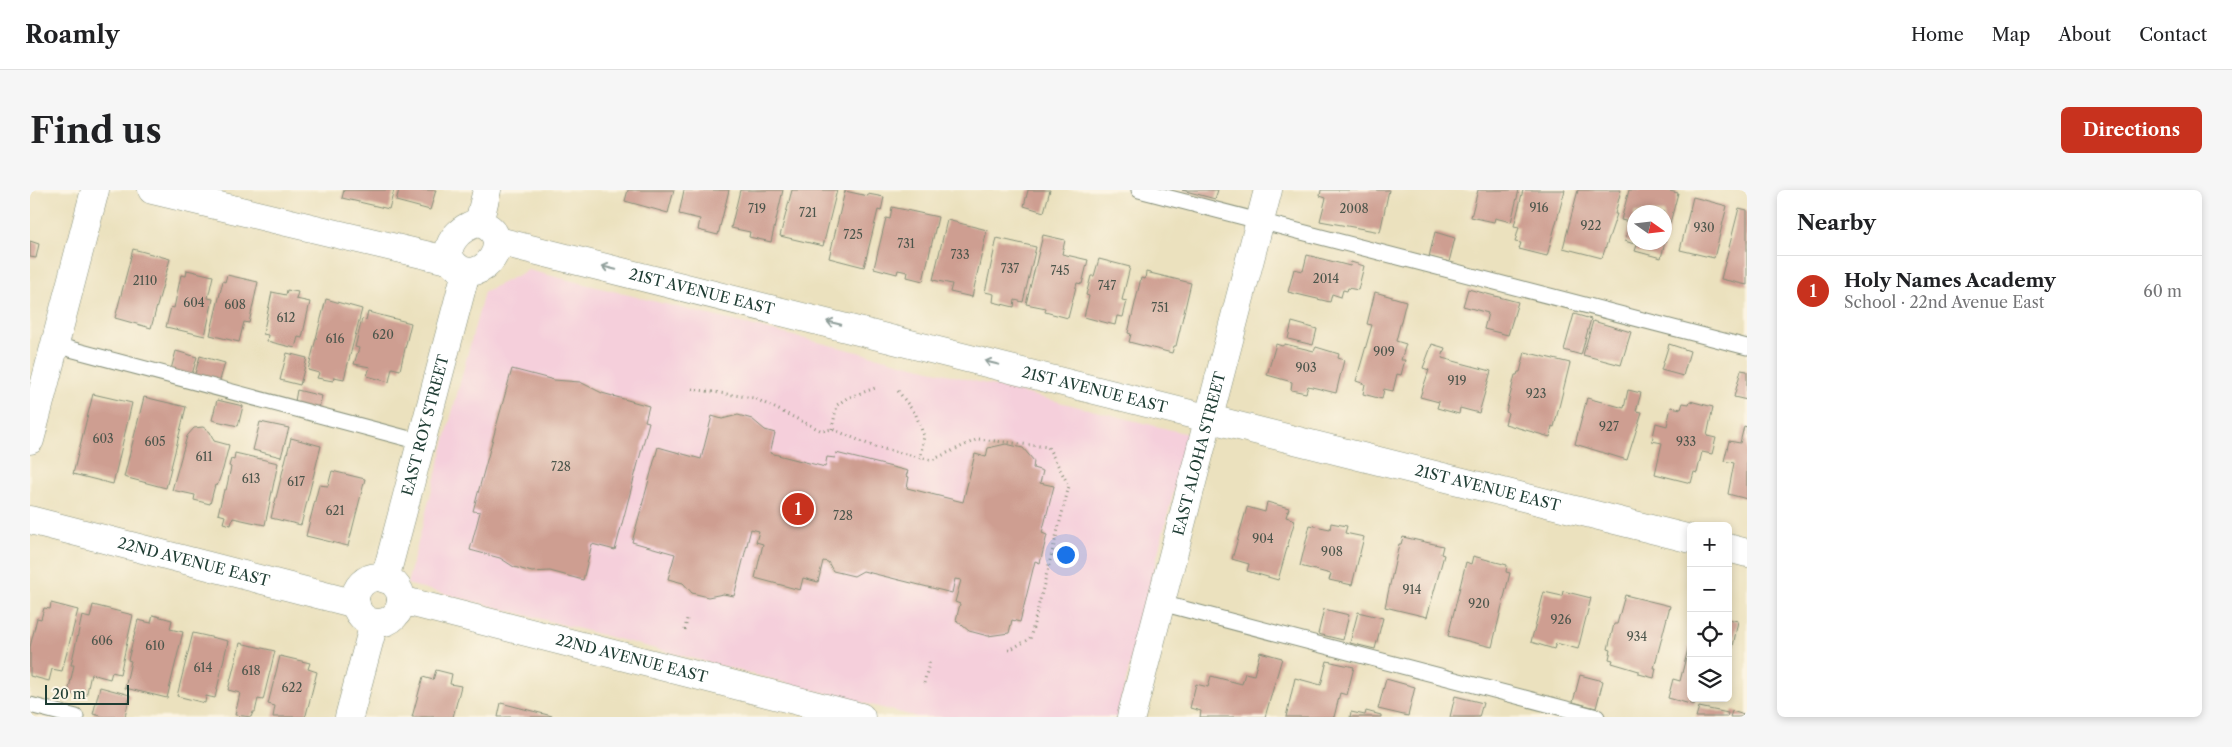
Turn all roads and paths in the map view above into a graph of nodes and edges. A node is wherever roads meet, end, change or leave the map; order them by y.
1 (95, 190) edge
2 (152, 190) edge
3 (487, 190) edge
4 (1139, 190) edge
5 (1268, 190) edge
6 (1260, 221) junction
7 (489, 232) junction
8 (458, 266) junction
9 (55, 345) junction
10 (1747, 347) edge
11 (878, 387) dead end
12 (692, 389) dead end
13 (898, 391) dead end
14 (1209, 417) junction
15 (832, 429) junction
16 (30, 440) edge
17 (421, 442) junction
18 (920, 458) junction
19 (30, 520) edge
20 (1687, 538) edge
21 (1732, 549) edge
22 (1747, 553) edge
23 (393, 589) junction
24 (1161, 603) junction
25 (365, 613) junction
26 (687, 619) dead end
27 (685, 630) dead end
28 (1007, 651) dead end
29 (930, 660) dead end
30 (924, 683) dead end
31 (30, 705) edge
32 (76, 717) edge
33 (349, 717) edge
34 (861, 717) edge
35 (1131, 717) edge
36 (1597, 717) edge

1 - 9 street
2 - 8 street
3 - 7 street
4 - 6 lane
5 - 6 street, EAST ALOHA STREET
6 - 10 lane
6 - 14 street, EAST ALOHA STREET
7 - 8 street
7 - 8 street
14 -> 7 street, 21ST AVENUE EAST
8 - 17 street, EAST ROY STREET
9 - 16 street
9 - 17 lane
11 - 15 path
12 - 15 path
13 - 18 path
14 - 20 street, 21ST AVENUE EAST
14 - 24 street, EAST ALOHA STREET
15 - 18 path
17 - 23 street, EAST ROY STREET
18 - 28 path
19 - 25 street, 22ND AVENUE EAST
21 - 22 street
23 - 25 street
23 - 25 street
23 - 34 street, 22ND AVENUE EAST
24 - 35 street, EAST ALOHA STREET
24 - 36 lane
25 - 33 street
26 - 27 path
29 - 30 path
31 - 32 lane

